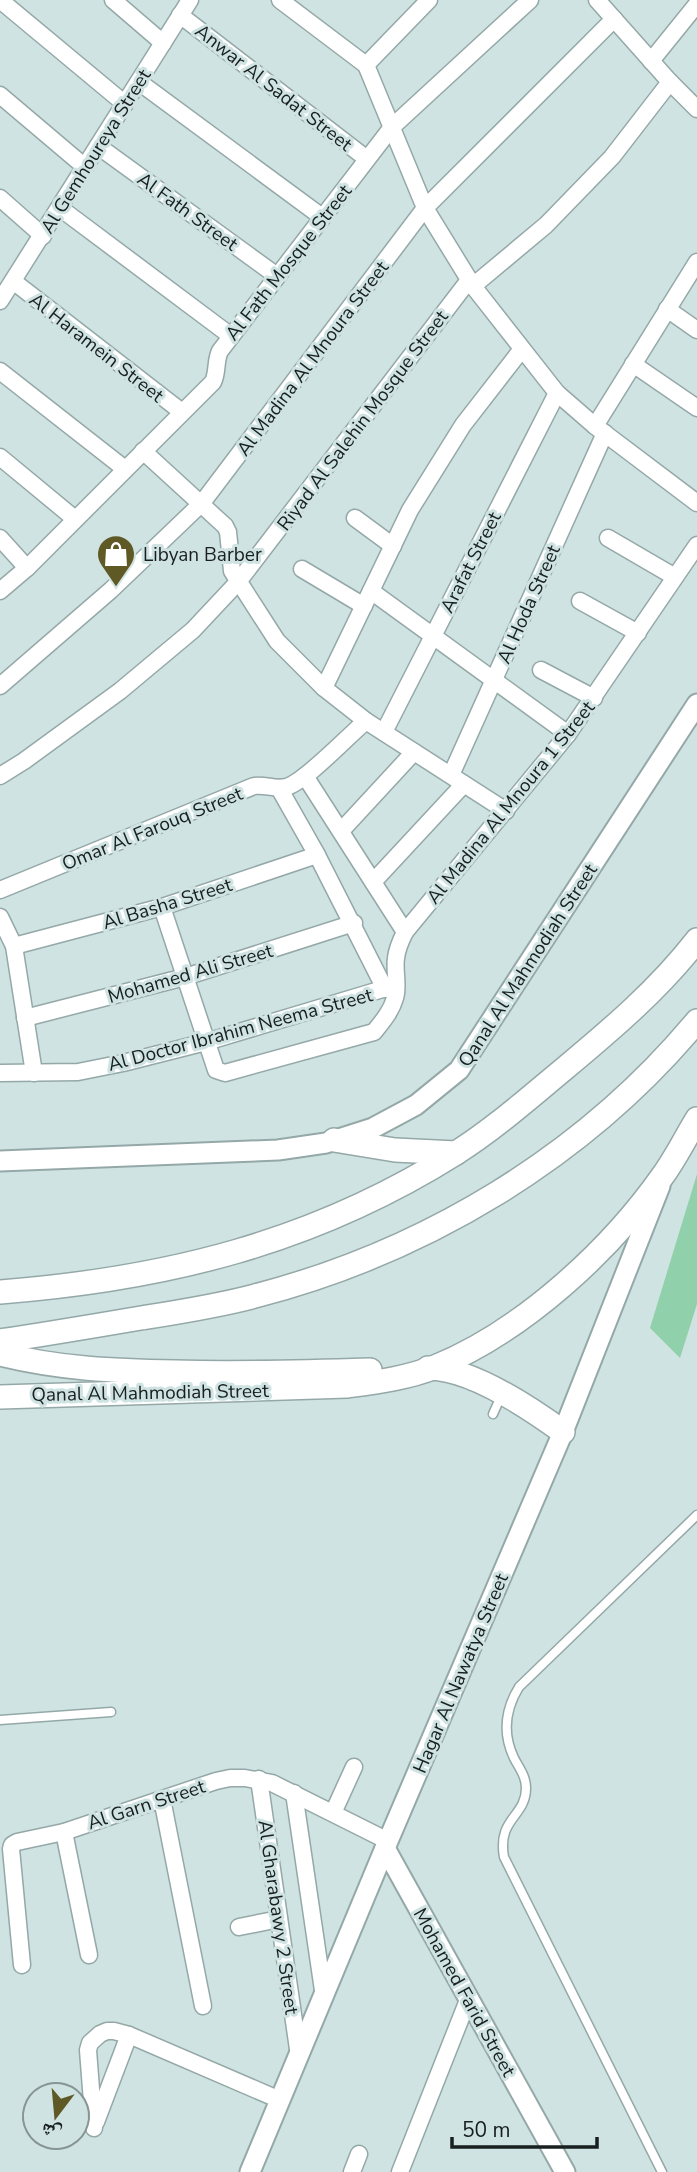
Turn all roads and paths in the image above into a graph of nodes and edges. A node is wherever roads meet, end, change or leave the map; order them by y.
1 (0, 0) edge
2 (113, 0) edge
3 (190, 0) edge
4 (280, 0) edge
5 (530, 0) edge
6 (601, 2) edge
7 (418, 3) edge
8 (697, 4) edge
9 (180, 15) junction
10 (614, 19) junction
11 (163, 43) junction
12 (651, 61) junction
13 (366, 65) junction
14 (139, 82) junction
15 (670, 82) junction
16 (0, 95) edge
17 (125, 104) junction
18 (697, 109) edge
19 (392, 127) junction
20 (98, 146) junction
21 (367, 159) junction
22 (85, 167) junction
23 (0, 198) edge
24 (60, 208) junction
25 (425, 208) junction
26 (322, 217) junction
27 (43, 236) junction
28 (697, 262) edge
29 (277, 276) junction
30 (13, 281) junction
31 (471, 283) junction
32 (0, 301) edge
33 (667, 309) junction
34 (697, 330) edge
35 (231, 336) junction
36 (522, 349) junction
37 (633, 364) junction
38 (0, 371) edge
39 (557, 393) junction
40 (697, 408) edge
41 (182, 412) junction
42 (600, 430) junction
43 (143, 451) junction
44 (0, 457) edge
45 (125, 470) junction
46 (202, 503) junction
47 (697, 503) edge
48 (355, 518) dead end
49 (75, 519) junction
50 (0, 538) edge
51 (608, 538) dead end
52 (697, 545) edge
53 (393, 546) junction
54 (27, 568) junction
55 (302, 569) dead end
56 (675, 577) junction
57 (238, 582) junction
58 (0, 591) edge
59 (368, 598) junction
60 (580, 601) dead end
61 (638, 633) junction
62 (433, 635) junction
63 (541, 670) dead end
64 (494, 680) junction
65 (0, 686) edge
66 (324, 688) junction
67 (594, 698) junction
68 (697, 704) edge
69 (366, 720) junction
70 (384, 732) junction
71 (568, 734) junction
72 (414, 752) junction
73 (0, 776) edge
74 (305, 776) junction
75 (458, 780) junction
76 (279, 788) junction
77 (506, 811) junction
78 (341, 831) junction
79 (317, 855) junction
80 (373, 882) junction
81 (0, 890) edge
82 (162, 907) junction
83 (0, 917) edge
84 (354, 923) junction
85 (405, 932) junction
86 (697, 940) edge
87 (14, 946) junction
88 (185, 976) junction
89 (391, 987) junction
90 (25, 1018) junction
91 (697, 1021) edge
92 (206, 1042) junction
93 (0, 1073) edge
94 (34, 1073) junction
95 (697, 1119) edge
96 (334, 1140) junction
97 (456, 1153) junction
98 (0, 1161) edge
99 (666, 1172) junction
100 (0, 1293) edge
101 (0, 1341) edge
102 (0, 1354) edge
103 (433, 1368) junction
104 (502, 1393) junction
105 (0, 1397) edge
106 (493, 1414) dead end
107 (564, 1432) junction
108 (697, 1516) edge
109 (111, 1712) dead end
110 (0, 1720) edge
111 (354, 1767) dead end
112 (259, 1779) junction
113 (294, 1793) junction
114 (162, 1799) junction
115 (333, 1813) junction
116 (64, 1832) junction
117 (387, 1845) junction
118 (279, 1919) junction
119 (239, 1927) dead end
120 (89, 1955) dead end
121 (22, 1965) dead end
122 (324, 1997) junction
123 (468, 2000) junction
124 (203, 2006) dead end
125 (129, 2035) junction
126 (299, 2056) junction
127 (281, 2100) junction
128 (359, 2154) dead end
129 (250, 2172) edge
130 (352, 2172) edge
131 (400, 2172) edge
132 (565, 2172) edge
133 (662, 2172) edge

1 - 17 street
2 - 11 street
3 - 9 street, Al Gemhoureya Street
4 - 13 street
5 - 19 street, Al Fath Mosque Street
6 - 10 street
7 - 13 street
8 - 12 street
9 - 11 street, Al Gemhoureya Street
9 - 21 street, Anwar Al Sadat Street
10 - 12 street
10 - 25 street, Al Madina Al Mnoura Street
11 - 14 street, Al Gemhoureya Street
12 - 15 street
13 - 19 street
14 - 17 street, Al Gemhoureya Street
14 - 26 street
15 - 18 street
15 - 31 street, Riyad Al Salehin Mosque Street
16 - 22 street
17 - 20 street, Al Gemhoureya Street
19 - 21 street, Al Fath Mosque Street
19 - 25 street
20 - 22 street, Al Gemhoureya Street
20 - 29 street, Al Fath Street
21 - 26 street, Al Fath Mosque Street
22 - 24 street, Al Gemhoureya Street
23 - 27 street
24 - 27 street, Al Gemhoureya Street
24 - 35 street
25 - 31 street
25 - 46 street, Al Madina Al Mnoura Street
26 - 29 street, Al Fath Mosque Street
27 - 30 street, Al Gemhoureya Street
28 - 33 street, Al Hoda Street
29 - 35 street, Al Fath Mosque Street
30 - 32 street, Al Gemhoureya Street
30 - 41 street, Al Haramein Street
31 - 36 street
31 - 57 street, Riyad Al Salehin Mosque Street
33 - 34 street
33 - 37 street, Al Hoda Street
35 - 41 street, Al Fath Mosque Street
36 - 39 street
36 - 53 street
37 - 40 street
37 - 42 street, Al Hoda Street
38 - 45 street
39 - 42 street
39 - 62 street, Arafat Street
41 - 43 street, Al Fath Mosque Street
42 - 47 street
42 - 64 street, Al Hoda Street
43 - 45 street, Al Fath Mosque Street
43 - 46 street
44 - 49 street
45 - 49 street, Al Fath Mosque Street
46 - 57 street
46 - 65 street, Al Madina Al Mnoura Street
48 - 53 street
49 - 54 street, Al Fath Mosque Street
50 - 54 street
51 - 56 street
52 - 56 street, Al Madina Al Mnoura 1 Street
53 - 59 street
54 - 58 street, Al Fath Mosque Street
55 - 59 street
56 - 61 street, Al Madina Al Mnoura 1 Street
57 - 66 street
57 - 73 street, Riyad Al Salehin Mosque Street
59 - 62 street
59 - 66 street
60 - 61 street
61 - 67 street, Al Madina Al Mnoura 1 Street
62 - 64 street
62 - 70 street, Arafat Street
63 - 67 street
64 - 71 street
64 - 75 street, Al Hoda Street
66 - 69 street
67 - 71 street, Al Madina Al Mnoura 1 Street
68 - 96 street, Qanal Al Mahmodiah Street
69 - 70 street
69 - 74 street, Omar Al Farouq Street
70 - 72 street
71 - 77 street, Al Madina Al Mnoura 1 Street
72 - 75 street
72 - 78 street
74 - 76 street, Omar Al Farouq Street
74 - 78 street
75 - 77 street
75 - 80 street, Al Hoda Street
76 - 79 street
76 - 81 street, Omar Al Farouq Street
77 - 85 street, Al Madina Al Mnoura 1 Street
78 - 80 street
79 - 82 street, Al Basha Street
79 - 84 street
80 - 85 street
82 - 87 street, Al Basha Street
82 - 88 street
83 - 87 street
84 - 88 street, Mohamed Ali Street
84 - 89 street
85 - 89 street, Al Madina Al Mnoura 1 Street
86 - 97 main road
87 - 90 street
88 - 90 street, Mohamed Ali Street
88 - 92 street
89 - 92 street, Al Doctor Ibrahim Neema Street
89 - 92 street, Al Madina Al Mnoura 1 Street
90 - 94 street
91 - 101 main road
92 - 94 street, Al Doctor Ibrahim Neema Street
93 - 94 street, Al Doctor Ibrahim Neema Street
95 - 99 main road, Qanal Al Mahmodiah Street
96 - 97 main road
96 - 98 street, Qanal Al Mahmodiah Street
97 - 100 main road
99 - 103 main road, Qanal Al Mahmodiah Street
99 - 107 street, Hagar Al Nawatya Street
102 - 103 main road
103 - 104 main road
103 - 105 main road, Qanal Al Mahmodiah Street
104 - 106 lane
104 - 107 main road
107 - 117 street, Hagar Al Nawatya Street
108 - 133 lane
109 - 110 lane
111 - 115 street
112 - 113 street, Al Garn Street
112 - 114 street, Al Garn Street
112 - 118 street, Al Gharabawy 2 Street
113 - 115 street, Al Garn Street
113 - 122 street
114 - 116 street, Al Garn Street
114 - 124 street
115 - 117 street, Al Garn Street
116 - 120 street
116 - 121 street, Al Garn Street
117 - 122 street, Hagar Al Nawatya Street
117 - 123 street, Mohamed Farid Street
118 - 119 street
118 - 126 street, Al Gharabawy 2 Street
122 - 126 street, Hagar Al Nawatya Street
123 - 131 street
123 - 132 street, Mohamed Farid Street
125 - 125 street
125 - 127 street
126 - 127 street, Hagar Al Nawatya Street
127 - 129 street, Hagar Al Nawatya Street
128 - 130 street

